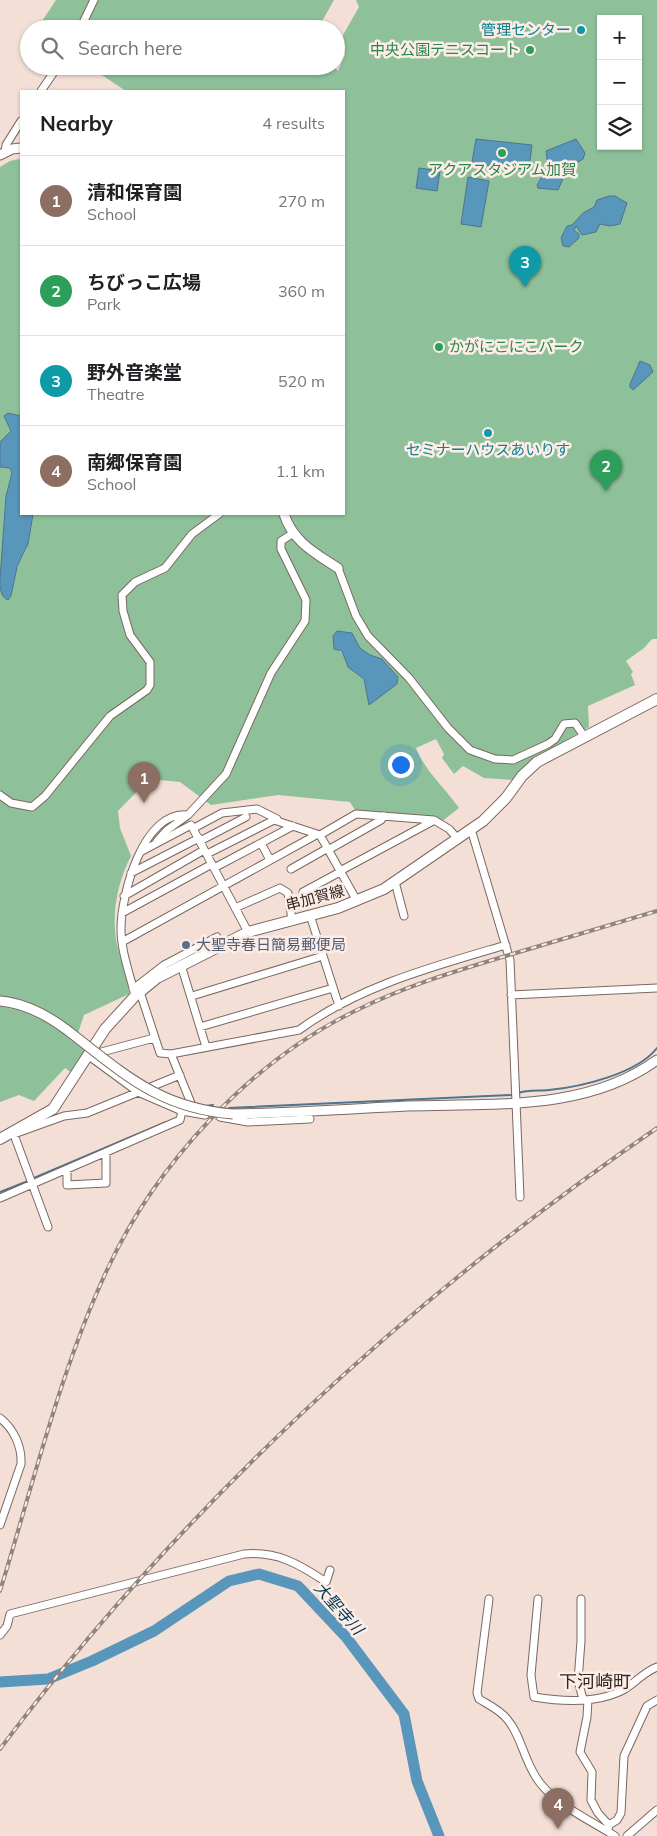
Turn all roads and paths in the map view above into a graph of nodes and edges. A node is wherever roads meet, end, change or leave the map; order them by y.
1 (94, 0) edge
2 (84, 20) edge
3 (52, 75) edge
4 (42, 90) edge
5 (20, 123) edge
6 (20, 148) edge
7 (2, 153) edge
8 (218, 515) edge
9 (284, 515) edge
10 (292, 534) junction
11 (338, 568) joint
12 (657, 699) edge
13 (584, 736) junction
14 (0, 795) edge
15 (188, 815) junction
16 (384, 816) junction
17 (246, 817) dead end
18 (277, 819) junction
19 (434, 820) junction
20 (293, 826) junction
21 (194, 828) junction
22 (471, 829) junction
23 (318, 835) junction
24 (457, 838) junction
25 (199, 839) junction
26 (156, 843) junction
27 (262, 843) junction
28 (328, 849) junction
29 (142, 851) junction
30 (206, 852) junction
31 (270, 860) junction
32 (213, 866) junction
33 (291, 869) dead end
34 (340, 871) junction
35 (131, 873) junction
36 (395, 882) junction
37 (223, 886) junction
38 (303, 892) dead end
39 (124, 896) junction
40 (357, 901) junction
41 (235, 908) junction
42 (122, 913) junction
43 (310, 915) junction
44 (404, 916) dead end
45 (292, 920) junction
46 (248, 932) junction
47 (122, 942) junction
48 (221, 944) junction
49 (506, 945) junction
50 (323, 956) junction
51 (181, 965) junction
52 (333, 988) junction
53 (657, 988) edge
54 (136, 992) junction
55 (511, 995) junction
56 (192, 996) junction
57 (0, 1001) edge
58 (339, 1006) junction
59 (200, 1027) junction
60 (154, 1038) junction
61 (206, 1047) junction
62 (171, 1054) junction
63 (89, 1055) junction
64 (657, 1060) edge
65 (180, 1075) junction
66 (138, 1092) junction
67 (516, 1102) junction
68 (182, 1112) junction
69 (195, 1114) junction
70 (205, 1115) tunnel mouth
71 (220, 1117) tunnel mouth
72 (310, 1119) dead end
73 (13, 1133) junction
74 (0, 1139) edge
75 (106, 1153) junction
76 (67, 1170) junction
77 (33, 1184) junction
78 (520, 1197) dead end
79 (0, 1198) edge
80 (48, 1228) dead end
81 (0, 1418) edge
82 (0, 1525) edge
83 (330, 1570) dead end
84 (488, 1599) dead end
85 (538, 1599) dead end
86 (581, 1599) dead end
87 (0, 1635) edge
88 (657, 1667) edge
89 (586, 1700) junction
90 (657, 1700) edge
91 (657, 1810) edge
92 (608, 1829) junction
93 (615, 1836) edge
94 (627, 1836) edge

1 - 2 street
3 - 4 street
5 - 7 street
6 - 7 street
8 - 14 street
9 - 10 street
10 - 11 street
10 - 15 street
11 - 13 street
12 - 13 main road, 串加賀線
13 - 22 main road, 串加賀線
15 - 26 street
15 - 29 street
16 - 19 street
16 - 23 street
16 - 28 street
17 - 25 street
18 - 20 street
18 - 21 street
18 - 30 street
19 - 24 street
19 - 34 street
20 - 23 street
20 - 27 street
21 - 25 street
21 - 26 street
22 - 24 main road, 串加賀線
22 - 49 street
23 - 28 street
23 - 31 street
24 - 36 main road, 串加賀線
25 - 30 street
25 - 35 street
26 - 29 street
27 - 31 street
27 - 32 street
28 - 33 street
28 - 34 street
29 - 35 street
30 - 32 street
30 - 39 street
31 - 37 street
32 - 37 street
32 - 42 street
34 - 38 street
34 - 40 street
35 - 39 street
36 - 40 main road, 串加賀線
36 - 44 street
37 - 41 street
37 - 47 street
39 - 42 street
40 - 43 main road, 串加賀線
41 - 45 street
41 - 46 street
42 - 47 street
43 - 45 main road, 串加賀線
43 - 50 street
45 - 46 main road, 串加賀線
46 - 48 main road, 串加賀線
47 - 54 street
48 - 51 main road, 串加賀線
48 - 54 street
49 - 55 street
49 - 58 street
50 - 52 street
50 - 56 street
51 - 54 main road, 串加賀線
51 - 56 street
52 - 58 street
52 - 59 street
53 - 55 street
54 - 60 street
54 - 63 main road, 串加賀線
55 - 67 street
56 - 59 street
57 - 67 street, bridge
58 - 61 street
59 - 61 street
60 - 62 street
60 - 63 street
61 - 62 street
62 - 65 street
63 - 66 street
63 - 73 main road, 串加賀線
64 - 67 street
65 - 66 street
65 - 69 street
66 - 68 street
66 - 73 street
67 - 78 street
68 - 69 street
68 - 75 street
69 - 70 street
71 - 72 street
73 - 74 main road, 串加賀線
73 - 77 street
75 - 76 street
75 - 76 street
76 - 77 street
77 - 79 street
77 - 80 street
81 - 82 street
83 - 87 street
84 - 92 street
85 - 89 street
86 - 89 street
88 - 89 street
89 - 92 street
90 - 92 street
91 - 94 street
92 - 93 street

